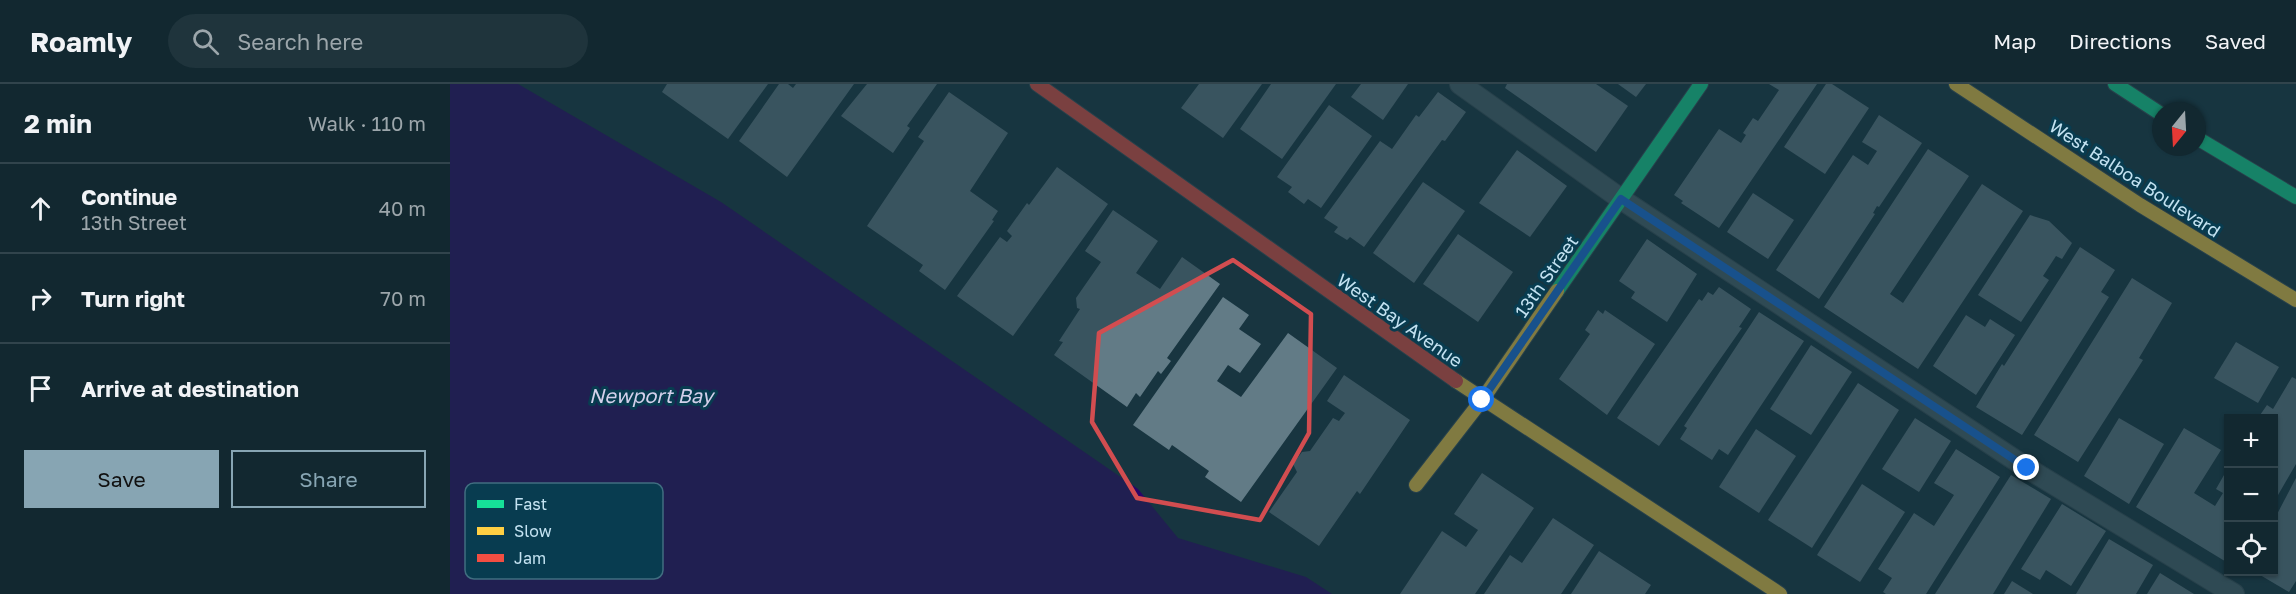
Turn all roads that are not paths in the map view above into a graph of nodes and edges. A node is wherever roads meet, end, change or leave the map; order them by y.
1 (1037, 84) edge
2 (1460, 84) edge
3 (1701, 84) edge
4 (1956, 84) edge
5 (2115, 84) edge
6 (2152, 108) edge
7 (2206, 143) edge
8 (2296, 198) edge
9 (1621, 199) junction
10 (2296, 300) edge
11 (1482, 400) junction
12 (1416, 485) dead end
13 (1779, 594) edge
14 (2234, 594) edge

1 - 11 street, West Bay Avenue
2 - 9 lane
3 - 9 street, 13th Street
4 - 10 street, West Balboa Boulevard
5 - 6 street
7 - 8 street
9 - 11 street, 13th Street
9 - 14 lane
11 - 12 street, 13th Street
11 - 13 street, West Bay Avenue

